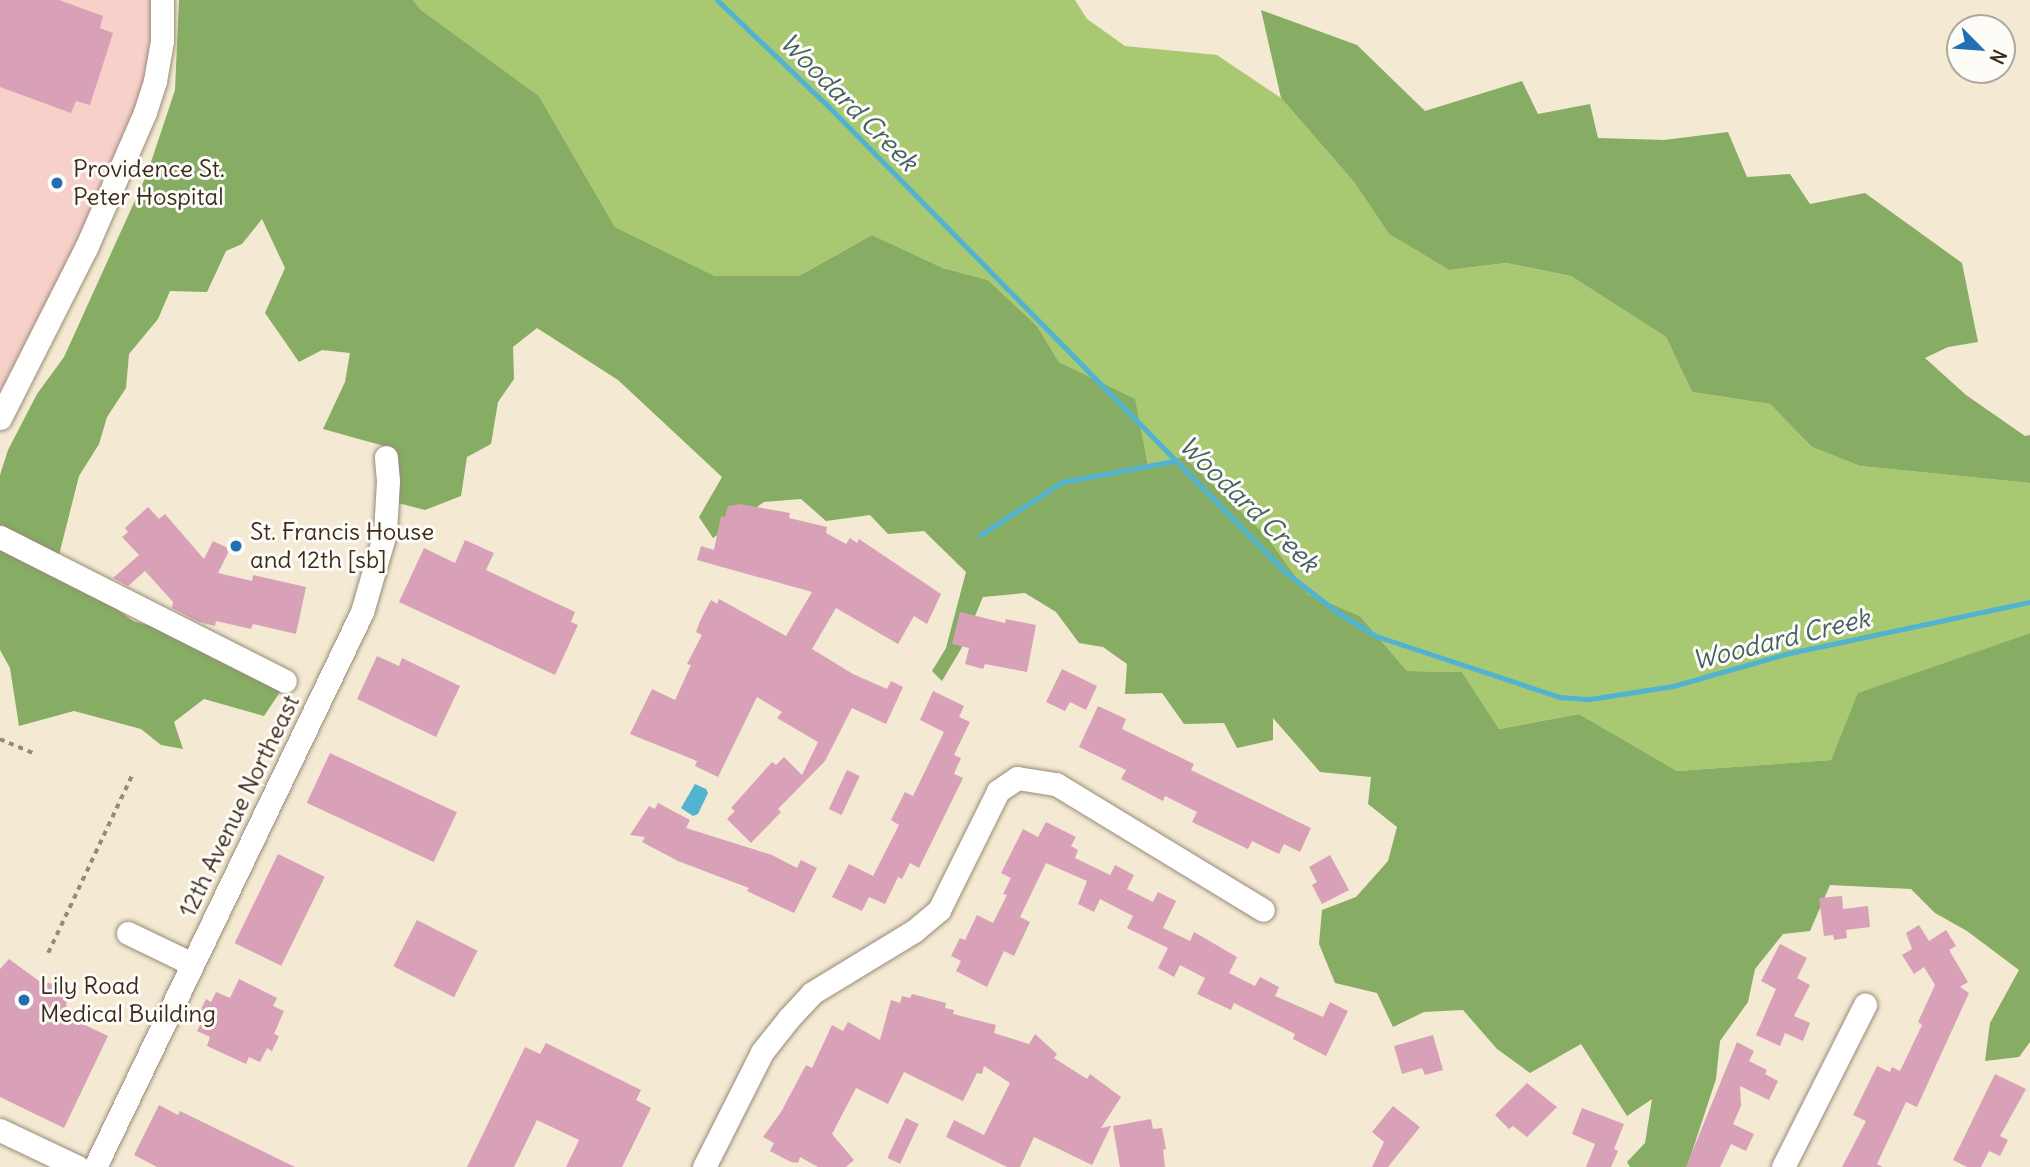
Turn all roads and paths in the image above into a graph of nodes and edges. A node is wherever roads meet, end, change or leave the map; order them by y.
1 (162, 0) edge
2 (0, 418) edge
3 (386, 457) dead end
4 (0, 537) edge
5 (285, 681) dead end
6 (0, 739) edge
7 (35, 754) dead end
8 (133, 773) dead end
9 (1263, 910) dead end
10 (128, 933) dead end
11 (48, 953) dead end
12 (192, 964) junction
13 (1865, 1005) dead end
14 (0, 1130) edge
15 (78, 1167) edge
16 (95, 1167) edge
17 (705, 1167) edge
18 (1783, 1167) edge

1 - 2 street
3 - 12 street, 12th Avenue Northeast
4 - 5 street
6 - 7 path
8 - 11 path
9 - 17 street
10 - 12 street
12 - 16 street, 12th Avenue Northeast
13 - 18 street
14 - 15 street

